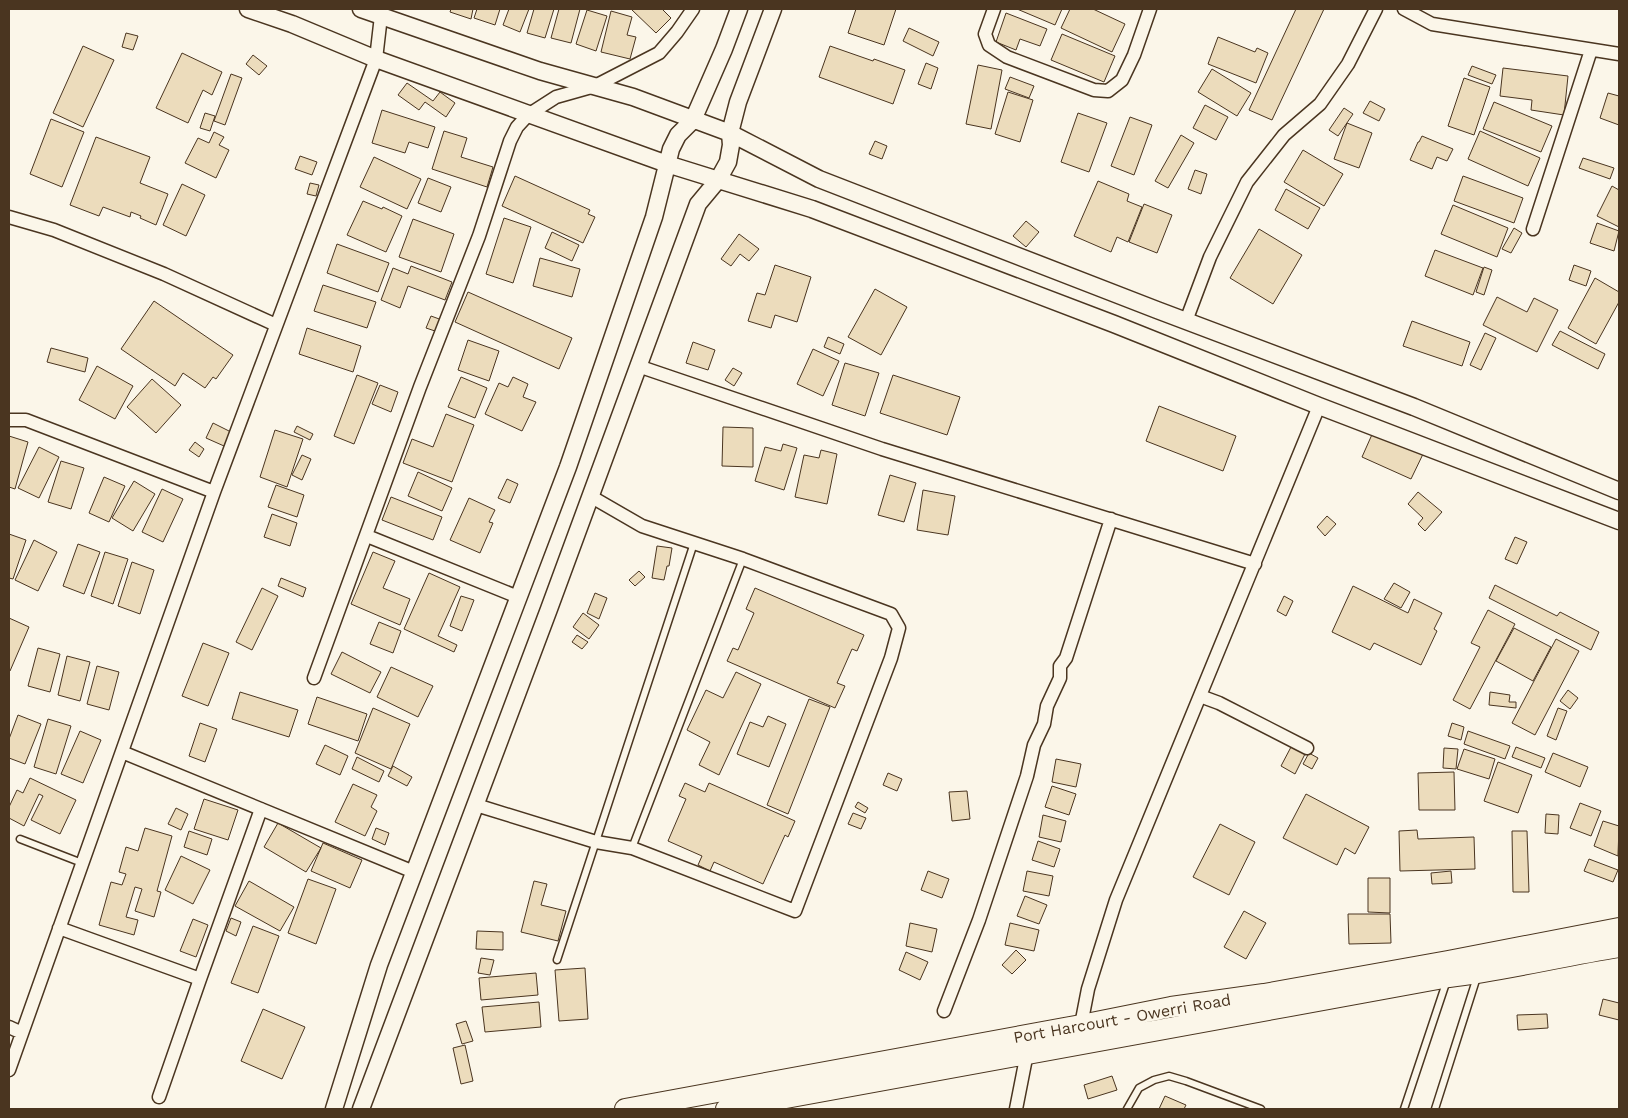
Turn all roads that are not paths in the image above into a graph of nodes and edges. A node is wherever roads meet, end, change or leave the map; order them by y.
1 (248, 9) edge
2 (361, 9) edge
3 (693, 9) edge
4 (739, 9) edge
5 (773, 9) edge
6 (994, 9) edge
7 (1150, 9) edge
8 (1376, 9) edge
9 (1404, 9) edge
10 (381, 16) junction
11 (1591, 50) junction
12 (1619, 54) edge
13 (376, 59) junction
14 (595, 86) junction
15 (528, 115) junction
16 (693, 120) junction
17 (730, 132) junction
18 (667, 164) junction
19 (718, 180) junction
20 (9, 217) edge
21 (1534, 229) dead end
22 (1186, 321) junction
23 (276, 326) junction
24 (638, 366) junction
25 (1320, 406) junction
26 (9, 420) edge
27 (1619, 491) edge
28 (214, 492) junction
29 (590, 496) junction
30 (1111, 519) junction
31 (1619, 521) edge
32 (367, 536) junction
33 (694, 543) junction
34 (742, 559) junction
35 (1255, 564) junction
36 (518, 597) junction
37 (314, 678) dead end
38 (1200, 696) junction
39 (1307, 748) dead end
40 (122, 752) junction
41 (476, 804) junction
42 (261, 809) junction
43 (20, 839) dead end
44 (596, 842) junction
45 (632, 848) junction
46 (82, 863) junction
47 (414, 872) junction
48 (59, 928) junction
49 (1619, 928) edge
50 (1619, 946) edge
51 (557, 960) dead end
52 (1478, 973) junction
53 (1449, 977) junction
54 (200, 979) junction
55 (944, 1011) dead end
56 (1081, 1026) junction
57 (9, 1027) edge
58 (22, 1033) junction
59 (1027, 1053) junction
60 (9, 1070) edge
61 (159, 1097) dead end
62 (334, 1109) edge
63 (361, 1109) edge
64 (625, 1109) edge
65 (726, 1109) edge
66 (1016, 1109) edge
67 (1127, 1109) edge
68 (1261, 1109) edge
69 (1404, 1109) edge
70 (1435, 1109) edge

1 - 13 street
2 - 10 street
3 - 14 street
4 - 16 street
5 - 17 street
6 - 7 street
8 - 22 street
9 - 11 street
10 - 13 street
10 - 14 street
11 - 12 street
11 - 21 street
13 - 15 street
13 - 23 street
14 - 15 street
14 - 16 street
15 - 18 street
15 - 32 street
16 - 17 street
16 - 18 street
17 - 19 street
17 - 22 street
18 - 19 street
18 - 36 street
19 - 24 street
19 - 25 street
20 - 23 street
22 - 27 street
23 - 28 street
24 - 29 street
24 - 30 street
25 - 31 street
25 - 35 street
26 - 28 street
28 - 40 street
29 - 33 street
29 - 41 street
30 - 35 street
30 - 55 street
32 - 36 street
32 - 37 street
33 - 34 street
33 - 44 lane
34 - 45 lane
34 - 45 street
35 - 38 street
36 - 47 street
38 - 39 street
38 - 56 street
40 - 42 street
40 - 46 street
41 - 44 street
41 - 63 street
42 - 47 street
42 - 54 street
43 - 46 lane
44 - 45 street
44 - 51 lane
46 - 48 street
47 - 62 street
48 - 54 street
48 - 58 street
49 - 56 main road, Port Harcourt - Owerri Road
50 - 52 main road, Port Harcourt - Owerri Road
52 - 53 main road, Port Harcourt - Owerri Road
52 - 70 lane
53 - 59 main road, Port Harcourt - Owerri Road
53 - 69 lane
54 - 61 street
56 - 64 main road, Port Harcourt - Owerri Road
57 - 58 street
58 - 60 street
59 - 65 main road, Port Harcourt - Owerri Road
59 - 66 street
67 - 68 lane

